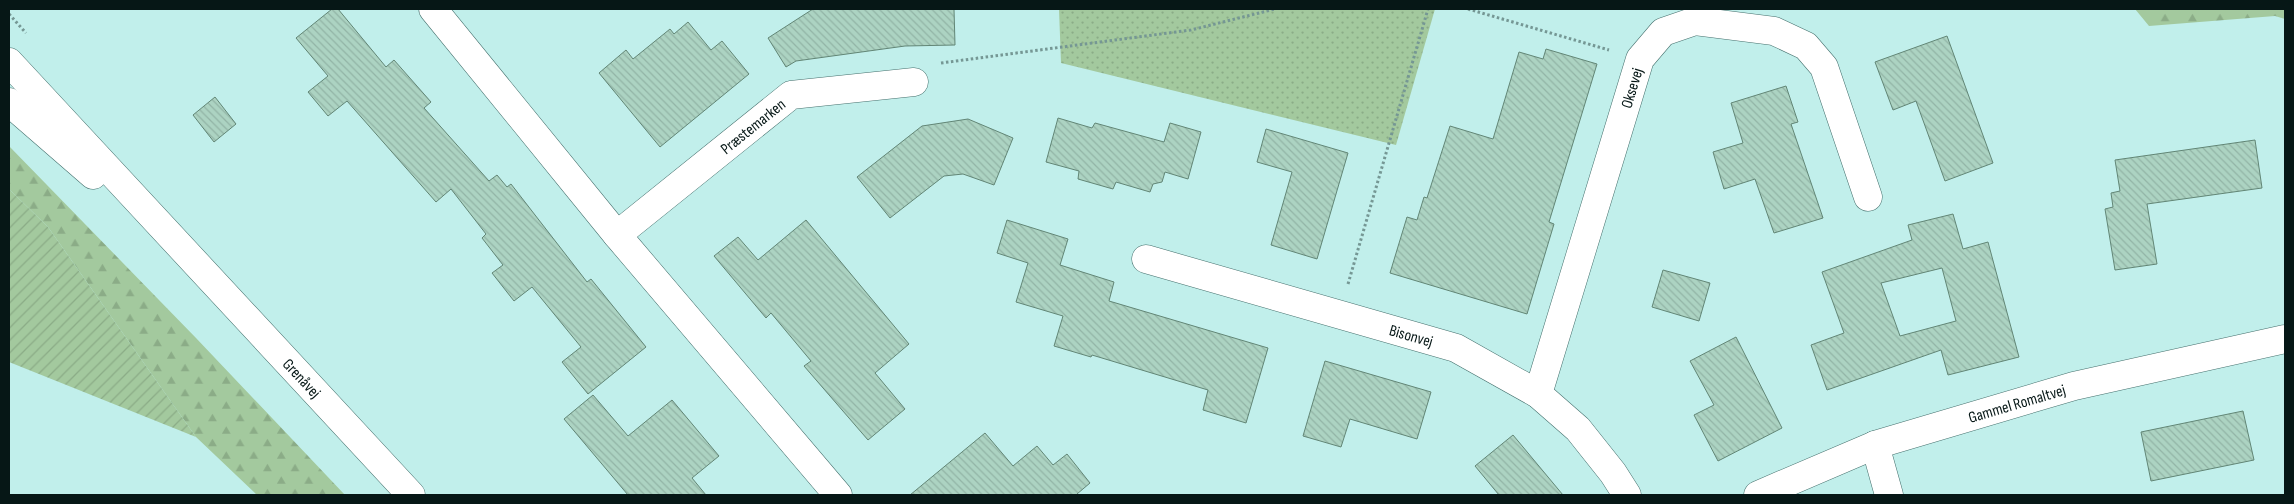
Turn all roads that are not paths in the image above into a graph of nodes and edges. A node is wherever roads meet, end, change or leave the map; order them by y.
1 (433, 9) edge
2 (9, 62) edge
3 (914, 82) road end
4 (9, 102) edge
5 (1868, 197) dead end
6 (617, 235) junction
7 (1146, 259) dead end
8 (193, 260) junction
9 (2285, 339) edge
10 (1538, 394) junction
11 (1875, 445) junction
12 (411, 495) edge
13 (838, 495) edge
14 (1626, 495) edge
15 (1758, 495) edge
16 (1889, 495) edge

1 - 6 street
2 - 8 street, Grenåvej
3 - 6 street, Præstemarken
4 - 8 street, Grenåvej
5 - 10 street, Oksevej
6 - 13 street
7 - 10 street, Bisonvej
8 - 12 street, Grenåvej
9 - 11 street, Gammel Romaltvej
10 - 14 street, Bisonvej
11 - 15 street, Gammel Romaltvej
11 - 16 street

